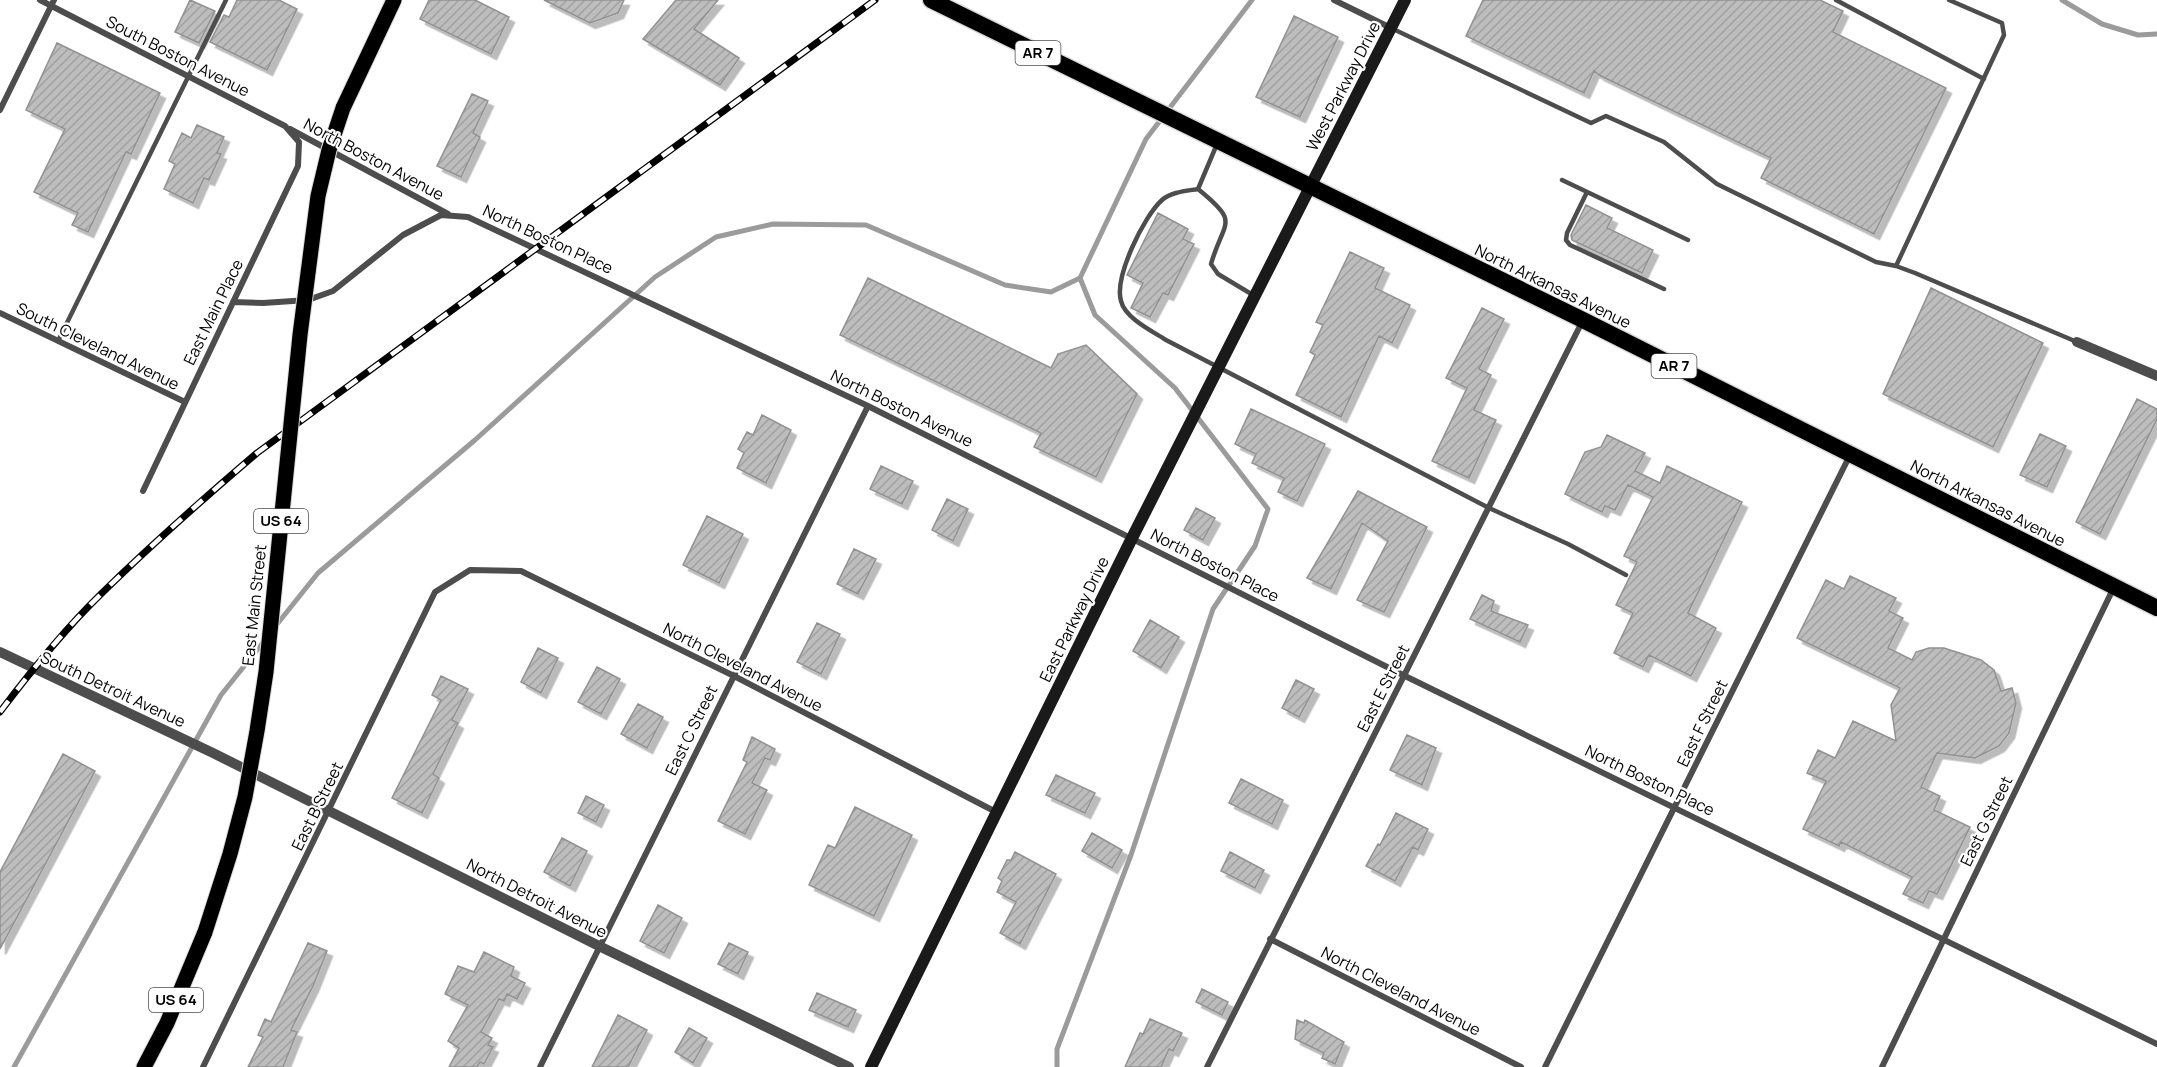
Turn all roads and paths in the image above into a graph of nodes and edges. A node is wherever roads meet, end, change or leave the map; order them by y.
1 (40, 0) edge
2 (226, 0) edge
3 (394, 0) edge
4 (931, 0) edge
5 (1334, 0) edge
6 (1405, 0) edge
7 (1836, 0) edge
8 (1949, 0) edge
9 (53, 3) edge
10 (1391, 28) junction
11 (189, 77) junction
12 (1984, 79) junction
13 (0, 110) edge
14 (285, 126) junction
15 (1218, 141) junction
16 (299, 142) joint
17 (1562, 180) dead end
18 (1311, 187) junction
19 (1198, 189) junction
20 (1587, 192) junction
21 (451, 216) junction
22 (1688, 240) dead end
23 (1896, 266) junction
24 (1664, 289) dead end
25 (1256, 296) junction
26 (233, 302) junction
27 (658, 305) joint
28 (0, 313) edge
29 (1583, 320) junction
30 (58, 341) junction
31 (2077, 342) joint
32 (1218, 368) junction
33 (2157, 376) edge
34 (185, 402) junction
35 (868, 406) junction
36 (1850, 454) junction
37 (143, 491) dead end
38 (1489, 508) junction
39 (1132, 538) junction
40 (470, 570) joint
41 (1626, 575) dead end
42 (2114, 586) junction
43 (2157, 608) edge
44 (0, 652) edge
45 (734, 676) junction
46 (1405, 676) junction
47 (213, 753) joint
48 (1676, 808) junction
49 (329, 811) junction
50 (997, 813) junction
51 (1270, 939) junction
52 (1943, 940) junction
53 (600, 946) junction
54 (2157, 1044) edge
55 (144, 1067) edge
56 (203, 1067) edge
57 (540, 1067) edge
58 (849, 1067) edge
59 (871, 1067) edge
60 (1207, 1067) edge
61 (1521, 1067) edge
62 (1545, 1067) edge
63 (1882, 1067) edge

1 - 9 street, South Boston Avenue
2 - 11 lane
3 - 55 main road, East Main Street / US 64, bridge
4 - 15 highway, North Arkansas Avenue / AR 7
5 - 10 street
6 - 10 main road, West Parkway Drive
7 - 12 lane
8 - 12 lane
9 - 11 street, South Boston Avenue
9 - 13 street
10 - 18 main road, West Parkway Drive
10 - 23 lane
11 - 14 street, South Boston Avenue
11 - 30 lane
12 - 23 lane
14 - 16 street, South Boston Avenue
14 - 21 street, North Boston Avenue
15 - 18 highway, North Arkansas Avenue / AR 7
15 - 19 lane
16 - 26 street, East Main Place
17 - 20 lane
18 - 25 main road, East Parkway Drive
18 - 29 highway, North Arkansas Avenue / AR 7
19 - 25 lane
19 - 32 lane
20 - 22 lane
20 - 24 lane
21 - 26 street, North Boston Place
21 - 27 street, North Boston Place
23 - 31 lane
25 - 32 main road, East Parkway Drive
26 - 34 street, East Main Place
27 - 35 street, North Boston Avenue
28 - 30 street, South Cleveland Avenue
29 - 36 highway, North Arkansas Avenue / AR 7
29 - 38 street, East E Street
30 - 34 street, South Cleveland Avenue
31 - 33 street
32 - 38 lane
32 - 39 main road, East Parkway Drive
34 - 37 street, East Main Place
35 - 39 street, North Boston Avenue
35 - 45 street, East C Street
36 - 42 highway, North Arkansas Avenue / AR 7
36 - 48 street, East F Street
38 - 41 lane
38 - 46 street, East E Street
39 - 46 street, North Boston Place
39 - 50 main road, East Parkway Drive
40 - 45 street, North Cleveland Avenue
40 - 49 street, East B Street
42 - 43 highway, North Arkansas Avenue / AR 7
42 - 52 street, East G Street
44 - 47 street, South Detroit Avenue
45 - 50 street, North Cleveland Avenue
45 - 53 street, East C Street
46 - 48 street, North Boston Place
46 - 51 street, East E Street
47 - 49 street, North Detroit Avenue
48 - 52 street, North Boston Place
48 - 62 street, East F Street
49 - 53 street, North Detroit Avenue
49 - 56 street, East B Street
50 - 59 main road, East Parkway Drive
51 - 60 street, East E Street
51 - 61 street, North Cleveland Avenue
52 - 54 street, North Boston Place
52 - 63 street, East G Street
53 - 57 street, East C Street
53 - 58 street, North Detroit Avenue

